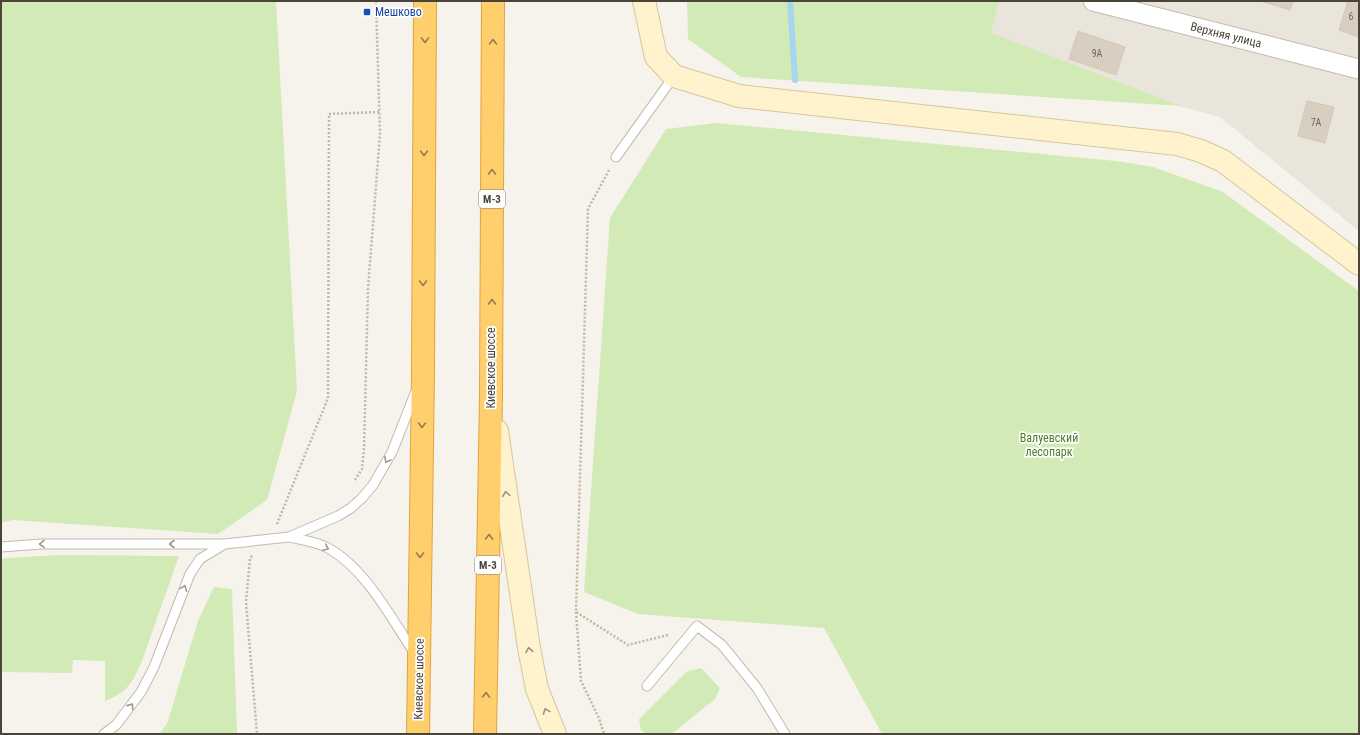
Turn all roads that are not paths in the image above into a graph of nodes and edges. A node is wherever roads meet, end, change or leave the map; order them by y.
1 (426, 1) edge
2 (493, 1) edge
3 (644, 1) edge
4 (1093, 1) edge
5 (1359, 69) edge
6 (674, 76) junction
7 (616, 157) road end
8 (1359, 264) edge
9 (423, 372) junction
10 (491, 396) junction
11 (289, 537) junction
12 (225, 544) junction
13 (1, 547) edge
14 (419, 665) junction
15 (647, 686) dead end
16 (121, 719) junction
17 (104, 734) edge
18 (113, 734) edge
19 (410, 734) edge
20 (418, 734) edge
21 (485, 734) edge
22 (555, 734) edge
23 (785, 734) edge

1 -> 9 highway, Киевское шоссе
10 -> 2 highway, Киевское шоссе / М-3
3 - 6 street
4 - 5 street, Верхняя улица
6 - 7 lane
6 - 8 street
9 -> 11 lane
9 -> 14 highway, Киевское шоссе
21 -> 10 highway, Киевское шоссе / М-3
22 -> 10 street
11 - 12 lane
11 -> 14 lane
12 -> 13 lane
16 -> 12 lane
14 - 19 street
14 - 20 highway, Киевское шоссе
15 - 23 lane
16 - 17 lane
16 - 18 lane

